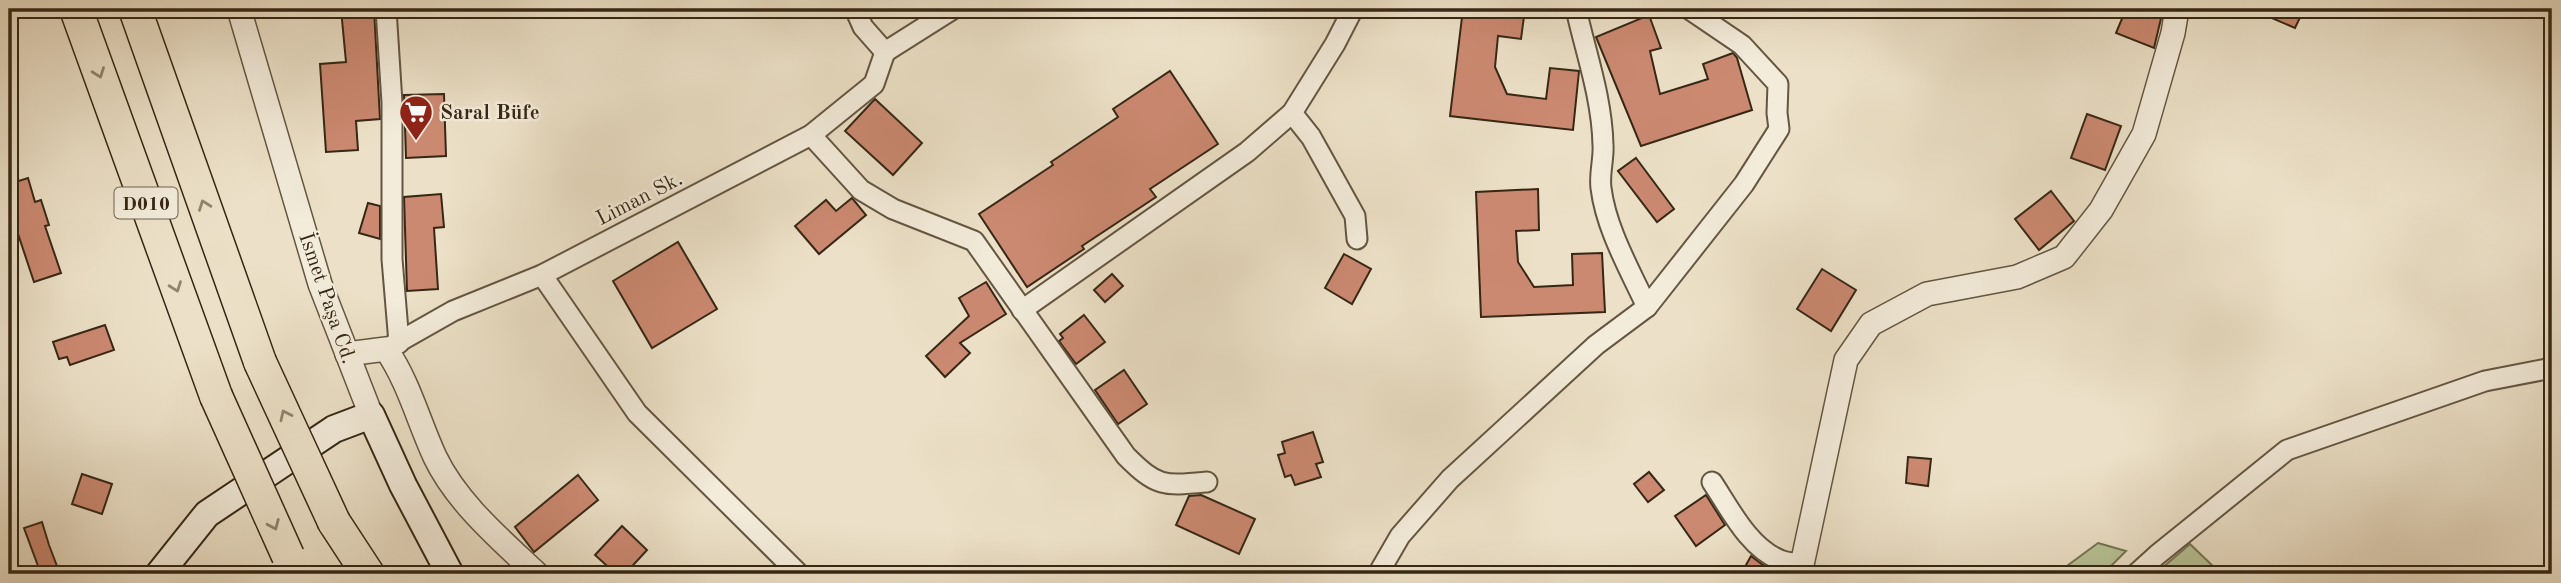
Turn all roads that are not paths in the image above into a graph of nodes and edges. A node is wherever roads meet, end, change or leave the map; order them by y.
1 (76, 9) edge
2 (135, 9) edge
3 (239, 9) edge
4 (386, 9) edge
5 (855, 9) edge
6 (953, 9) edge
7 (1353, 9) edge
8 (1576, 9) edge
9 (1689, 9) edge
10 (2177, 9) edge
11 (885, 52) junction
12 (1292, 113) junction
13 (811, 135) junction
14 (1357, 239) dead end
15 (542, 275) junction
16 (1647, 307) junction
17 (1022, 310) junction
18 (392, 346) junction
19 (347, 354) junction
20 (2552, 368) edge
21 (371, 415) junction
22 (1207, 482) dead end
23 (1712, 482) dead end
24 (293, 565) edge
25 (1801, 569) edge
26 (159, 574) edge
27 (368, 574) edge
28 (450, 574) edge
29 (537, 574) edge
30 (799, 574) edge
31 (1378, 574) edge
32 (2136, 574) edge

1 -> 24 highway, D010, bridge
27 -> 2 highway, D010, bridge
3 - 19 street, İsmet Paşa Cd.
4 - 18 street
5 - 11 street
6 - 11 street
7 - 12 street
8 - 16 street
9 - 16 street
10 - 25 street
11 - 13 street, Liman Sk.
12 - 14 street
12 - 17 street
13 - 15 street, Liman Sk.
13 - 17 street
15 - 18 street, Liman Sk.
15 - 30 street
16 - 31 street
17 - 22 street
18 - 19 street
18 - 29 street
19 - 21 street, İsmet Paşa Cd.
20 - 32 street
21 - 26 main road
21 - 28 main road, İsmet Paşa Cd.
23 - 25 street

